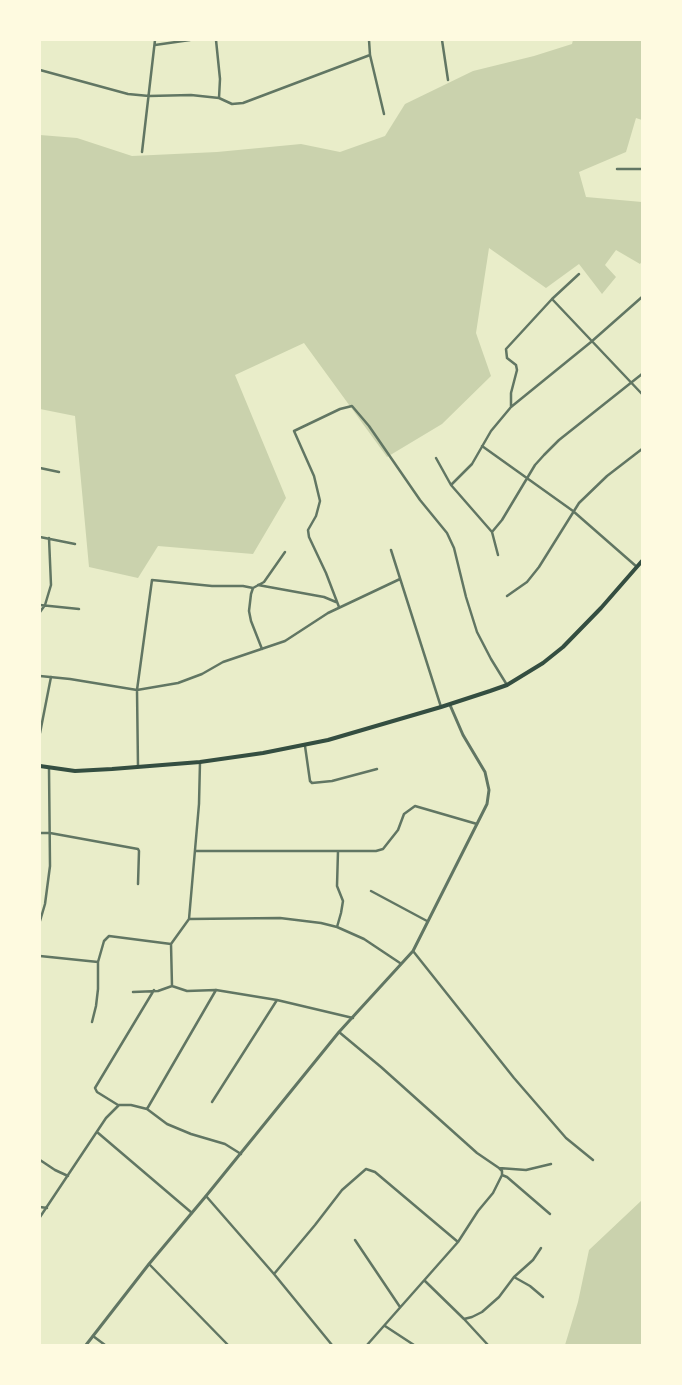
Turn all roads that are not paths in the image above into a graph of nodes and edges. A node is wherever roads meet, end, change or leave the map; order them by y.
1 (154, 40) edge
2 (190, 40) edge
3 (216, 40) edge
4 (369, 40) edge
5 (442, 40) edge
6 (154, 45) junction
7 (370, 55) junction
8 (40, 70) edge
9 (448, 80) dead end
10 (149, 96) junction
11 (219, 98) junction
12 (384, 114) dead end
13 (142, 152) dead end
14 (617, 169) dead end
15 (642, 169) edge
16 (579, 274) dead end
17 (642, 297) edge
18 (552, 299) junction
19 (591, 342) junction
20 (642, 374) edge
21 (632, 383) junction
22 (642, 394) edge
23 (511, 407) junction
24 (482, 446) junction
25 (642, 449) edge
26 (436, 458) dead end
27 (40, 468) edge
28 (58, 472) dead end
29 (526, 478) junction
30 (452, 485) junction
31 (573, 510) junction
32 (492, 532) junction
33 (40, 537) edge
34 (48, 538) junction
35 (75, 544) dead end
36 (391, 550) dead end
37 (285, 552) dead end
38 (498, 555) dead end
39 (642, 561) edge
40 (637, 567) junction
41 (400, 579) junction
42 (257, 585) junction
43 (253, 588) junction
44 (507, 596) dead end
45 (336, 602) junction
46 (40, 605) edge
47 (45, 605) junction
48 (339, 607) junction
49 (80, 609) dead end
50 (40, 612) edge
51 (262, 649) junction
52 (40, 676) edge
53 (51, 677) junction
54 (507, 685) junction
55 (137, 690) junction
56 (450, 704) junction
57 (441, 707) junction
58 (40, 733) edge
59 (305, 746) junction
60 (200, 762) junction
61 (40, 766) edge
62 (138, 767) junction
63 (49, 768) junction
64 (377, 769) dead end
65 (477, 824) junction
66 (40, 833) edge
67 (50, 833) junction
68 (195, 851) junction
69 (338, 851) junction
70 (138, 884) dead end
71 (370, 891) dead end
72 (189, 919) junction
73 (40, 921) edge
74 (427, 921) junction
75 (337, 928) junction
76 (171, 944) junction
77 (412, 951) junction
78 (40, 956) edge
79 (98, 962) junction
80 (400, 964) junction
81 (172, 986) junction
82 (154, 990) junction
83 (216, 990) junction
84 (133, 992) dead end
85 (277, 1000) junction
86 (352, 1018) junction
87 (92, 1022) dead end
88 (339, 1032) junction
89 (212, 1102) dead end
90 (119, 1105) junction
91 (147, 1109) junction
92 (98, 1132) junction
93 (240, 1154) junction
94 (40, 1160) edge
95 (593, 1160) dead end
96 (551, 1164) dead end
97 (499, 1168) junction
98 (502, 1175) junction
99 (68, 1176) junction
100 (206, 1196) junction
101 (40, 1207) edge
102 (47, 1208) junction
103 (192, 1213) junction
104 (550, 1214) dead end
105 (40, 1217) edge
106 (355, 1240) dead end
107 (458, 1242) junction
108 (541, 1248) dead end
109 (149, 1264) junction
110 (274, 1274) junction
111 (514, 1277) junction
112 (425, 1281) junction
113 (543, 1298) dead end
114 (400, 1307) junction
115 (464, 1319) junction
116 (385, 1326) junction
117 (93, 1336) junction
118 (486, 1344) edge
119 (86, 1345) edge
120 (105, 1345) edge
121 (228, 1345) edge
122 (332, 1345) edge
123 (367, 1345) edge
124 (414, 1345) edge

1 - 6 street
2 - 6 street
3 - 11 street
4 - 7 street
5 - 9 street
6 - 10 street
7 - 11 street
7 - 12 street
8 - 10 street
10 - 11 street
10 - 13 street
14 - 15 street
16 - 18 street
17 - 19 street
18 - 19 street
18 - 23 street
19 - 21 street
19 - 23 street
20 - 21 street
21 - 22 street
21 - 29 street
23 - 24 street
24 - 29 street
24 - 30 street
25 - 31 street
26 - 30 street
27 - 28 street
29 - 31 street
29 - 32 street
30 - 32 street
31 - 40 street
31 - 44 street
32 - 38 street
33 - 34 street
34 - 35 street
34 - 47 street
36 - 41 street
37 - 42 street
39 - 40 main road
40 - 54 main road
41 - 48 street
41 - 57 street
42 - 43 street
42 - 45 street
43 - 51 street
43 - 55 street
45 - 48 street
45 - 54 street
46 - 47 street
47 - 49 street
47 - 50 street
48 - 51 street
51 - 55 street
52 - 53 street
53 - 55 street
53 - 58 street
54 - 56 main road
55 - 62 street
56 - 57 main road
56 - 65 street
57 - 59 main road
59 - 60 main road
59 - 64 street
60 - 62 main road
60 - 68 street
61 - 63 main road
62 - 63 main road
63 - 67 street
65 - 69 street
65 - 74 street
66 - 67 street
67 - 70 street
67 - 73 street
68 - 69 street
68 - 72 street
69 - 75 street
71 - 74 street
72 - 75 street
72 - 76 street
74 - 77 street
75 - 80 street
76 - 79 street
76 - 81 street
77 - 80 street
77 - 95 street
78 - 79 street
79 - 87 street
80 - 86 street
81 - 82 street
81 - 83 street
82 - 84 street
82 - 90 street
83 - 85 street
83 - 91 street
85 - 86 street
85 - 89 street
86 - 88 street
88 - 93 street
88 - 97 street
90 - 91 street
90 - 92 street
91 - 93 street
92 - 99 street
92 - 103 street
93 - 100 street
94 - 99 street
96 - 97 street
97 - 98 street
98 - 104 street
98 - 107 street
99 - 102 street
100 - 103 street
100 - 110 street
101 - 102 street
102 - 105 street
103 - 109 street
106 - 114 street
107 - 110 street
107 - 112 street
108 - 111 street
109 - 117 street
109 - 121 street
110 - 122 street
111 - 113 street
111 - 115 street
112 - 114 street
112 - 115 street
114 - 116 street
115 - 118 street
116 - 123 street
116 - 124 street
117 - 119 street
117 - 120 street

